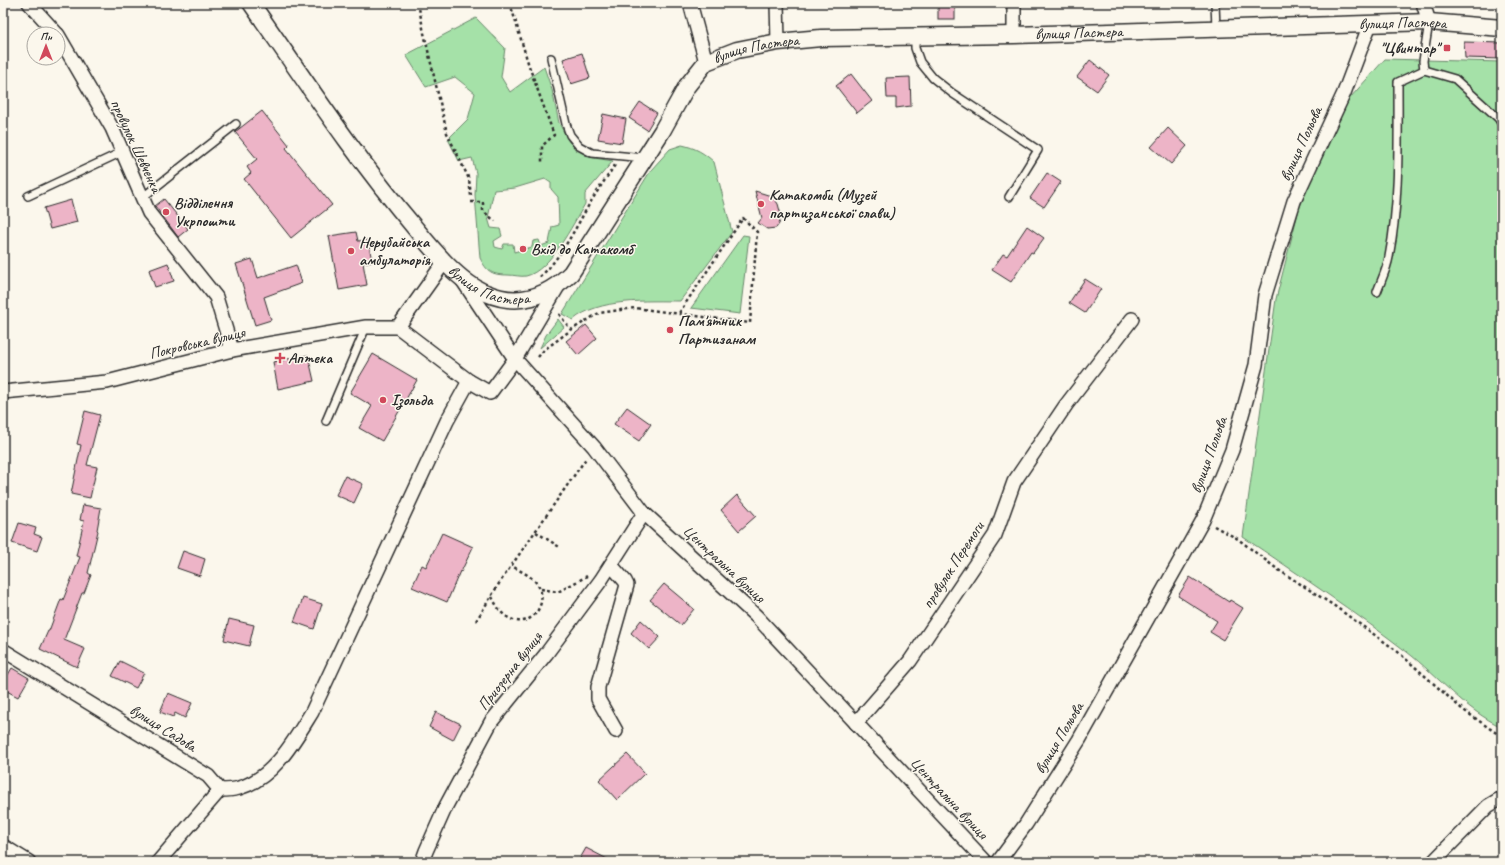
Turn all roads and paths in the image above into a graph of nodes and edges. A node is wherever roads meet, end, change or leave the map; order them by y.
1 (29, 3) edge
2 (251, 3) edge
3 (418, 3) edge
4 (510, 3) edge
5 (690, 3) edge
6 (777, 3) edge
7 (1014, 3) edge
8 (1215, 3) edge
9 (1423, 3) edge
10 (1429, 22) junction
11 (1370, 24) junction
12 (50, 26) edge
13 (1216, 28) junction
14 (1502, 28) edge
15 (1014, 35) junction
16 (915, 37) junction
17 (778, 42) junction
18 (66, 49) edge
19 (551, 58) dead end
20 (706, 62) junction
21 (1424, 70) junction
22 (236, 124) dead end
23 (1502, 124) edge
24 (122, 152) junction
25 (623, 155) junction
26 (644, 158) junction
27 (542, 162) dead end
28 (28, 196) dead end
29 (471, 196) dead end
30 (143, 197) junction
31 (1010, 197) dead end
32 (471, 202) dead end
33 (496, 221) dead end
34 (445, 261) junction
35 (459, 274) junction
36 (537, 280) dead end
37 (560, 283) junction
38 (1378, 292) dead end
39 (679, 313) junction
40 (559, 314) dead end
41 (1132, 319) dead end
42 (366, 327) junction
43 (398, 327) junction
44 (571, 330) junction
45 (232, 350) junction
46 (538, 357) dead end
47 (515, 360) junction
48 (469, 380) junction
49 (3, 392) edge
50 (326, 421) dead end
51 (594, 447) junction
52 (644, 513) junction
53 (1204, 520) junction
54 (536, 532) junction
55 (561, 548) dead end
56 (611, 565) junction
57 (512, 566) junction
58 (593, 572) dead end
59 (541, 589) junction
60 (491, 596) junction
61 (476, 621) dead end
62 (3, 650) edge
63 (856, 723) junction
64 (616, 731) dead end
65 (1502, 737) edge
66 (220, 790) junction
67 (1502, 801) edge
68 (3, 846) edge
69 (29, 862) edge
70 (158, 862) edge
71 (422, 862) edge
72 (986, 862) edge
73 (998, 862) edge
74 (1433, 862) edge

1 - 12 street, провулок Шевченка
2 - 34 street, вулиця Пастера
3 - 29 path
4 - 27 path
5 - 20 street
6 - 17 street
7 - 15 street
8 - 13 lane
9 - 10 street
10 - 11 street, вулиця Пастера
10 - 14 street, вулиця Пастера
10 - 21 lane
11 - 13 street, вулиця Пастера
11 - 53 street, вулиця Польова
13 - 15 street, вулиця Пастера
15 - 16 street, вулиця Пастера
16 - 17 street, вулиця Пастера
16 - 31 lane
17 - 20 street, вулиця Пастера
18 - 24 street, провулок Шевченка
19 - 25 lane
20 - 26 street, вулиця Пастера
21 - 23 lane
21 - 38 lane
22 - 30 lane
24 - 28 lane
24 - 30 street, провулок Шевченка
25 - 26 lane
25 - 36 path
26 - 37 street, вулиця Пастера
30 - 45 street, провулок Шевченка
32 - 33 path
34 - 35 street, вулиця Пастера
34 - 43 street
35 - 37 street, вулиця Пастера
35 - 47 street, Центральна вулиця
37 - 47 street
39 - 39 path
39 - 44 path
40 - 44 path
41 - 63 street, провулок Перемоги
42 - 43 street, Покровська вулиця
42 - 45 street, Покровська вулиця
42 - 50 lane
43 - 48 street
44 - 46 path
45 - 49 street, Покровська вулиця
47 - 48 street
47 - 51 street, Центральна вулиця
48 - 66 street
51 - 52 street, Центральна вулиця
51 - 54 path
52 - 56 street, Приозерна вулиця
52 - 63 street, Центральна вулиця
53 - 65 path
53 - 73 street, вулиця Польова
54 - 55 path
54 - 57 path
56 - 64 street
56 - 71 street, Приозерна вулиця
57 - 59 path
57 - 60 path
58 - 59 path
59 - 60 path
60 - 61 path
62 - 66 street, вулиця Садова
63 - 72 street, Центральна вулиця
66 - 70 street
67 - 74 street
68 - 69 street

